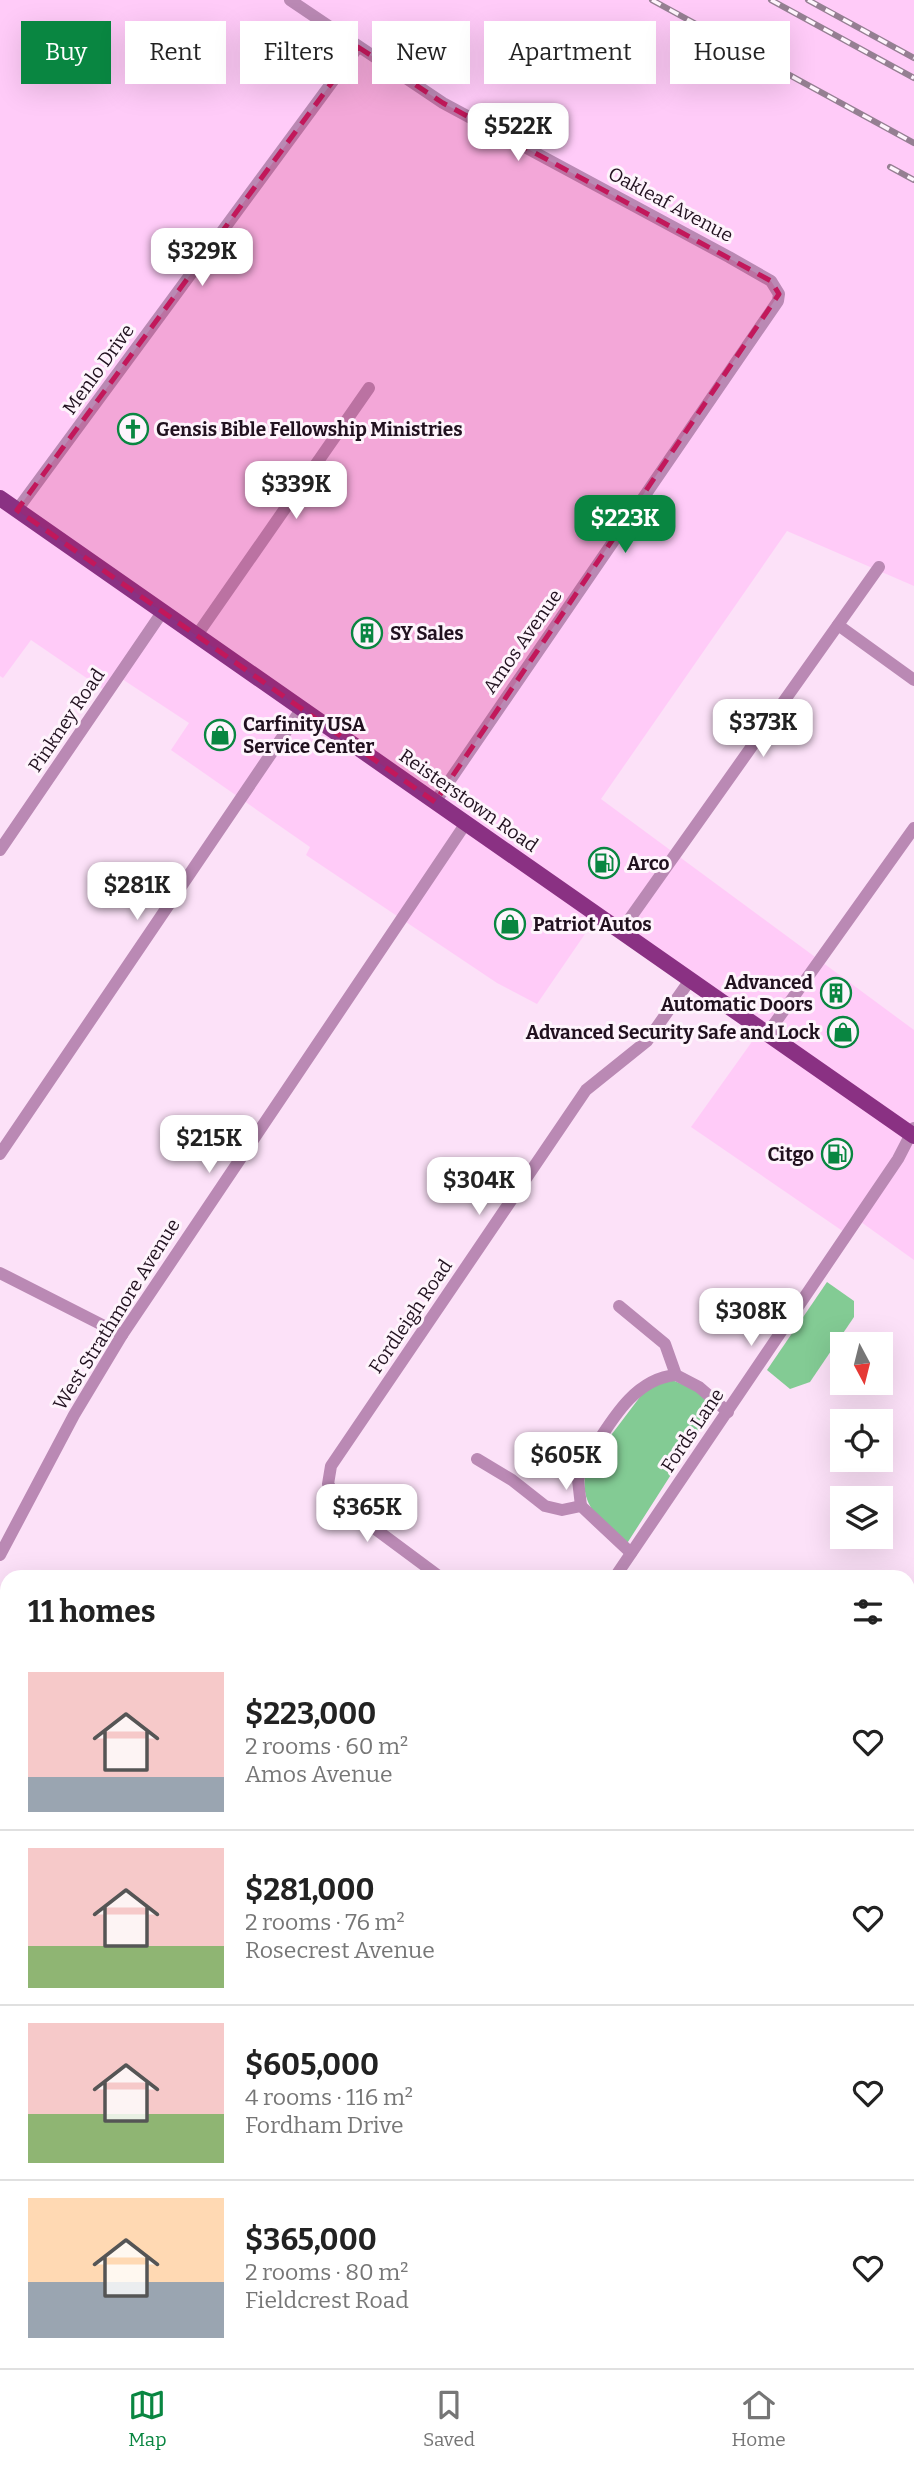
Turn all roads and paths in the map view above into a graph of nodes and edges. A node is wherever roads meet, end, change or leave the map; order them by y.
1 (290, 0) edge
2 (320, 21) edge
3 (358, 47) edge
4 (331, 84) edge
5 (779, 294) joint
6 (369, 388) dead end
7 (0, 498) edge
8 (18, 510) junction
9 (879, 567) dead end
10 (163, 611) junction
11 (838, 625) junction
12 (197, 635) junction
13 (914, 680) edge
14 (302, 708) junction
15 (435, 802) junction
16 (466, 823) junction
17 (914, 828) edge
18 (0, 850) edge
19 (621, 932) junction
20 (690, 980) junction
21 (767, 1034) junction
22 (913, 1133) edge
23 (0, 1154) edge
24 (0, 1273) edge
25 (619, 1306) dead end
26 (122, 1335) junction
27 (676, 1376) junction
28 (728, 1412) junction
29 (477, 1459) dead end
30 (582, 1506) junction
31 (5, 1534) edge
32 (631, 1553) junction
33 (0, 1555) edge
34 (431, 1570) edge
35 (620, 1570) edge

1 - 2 street, Oakleaf Avenue
3 - 5 street, Oakleaf Avenue
4 - 8 street, Menlo Drive
5 - 15 street, Amos Avenue
6 - 12 street
7 - 8 main road, Reisterstown Road
8 - 10 main road, Reisterstown Road
9 - 11 street
10 - 12 main road, Reisterstown Road
10 - 18 street, Pinkney Road
11 - 13 street
11 - 19 street
12 - 14 main road, Reisterstown Road
14 - 15 main road, Reisterstown Road
14 - 23 street
15 - 16 main road, Reisterstown Road
16 - 19 main road, Reisterstown Road
16 - 26 street, West Strathmore Avenue
17 - 21 street
19 - 20 main road, Reisterstown Road
20 - 21 main road, Reisterstown Road
20 - 34 street, Fordleigh Road
21 - 22 main road, Reisterstown Road
22 - 28 street, Fords Lane
24 - 26 street
25 - 27 street
26 - 31 street, West Strathmore Avenue
27 - 28 street
27 - 30 street
28 - 32 street, Fords Lane
29 - 30 street
30 - 32 street
31 - 33 street, West Strathmore Avenue
32 - 35 street, Fords Lane

